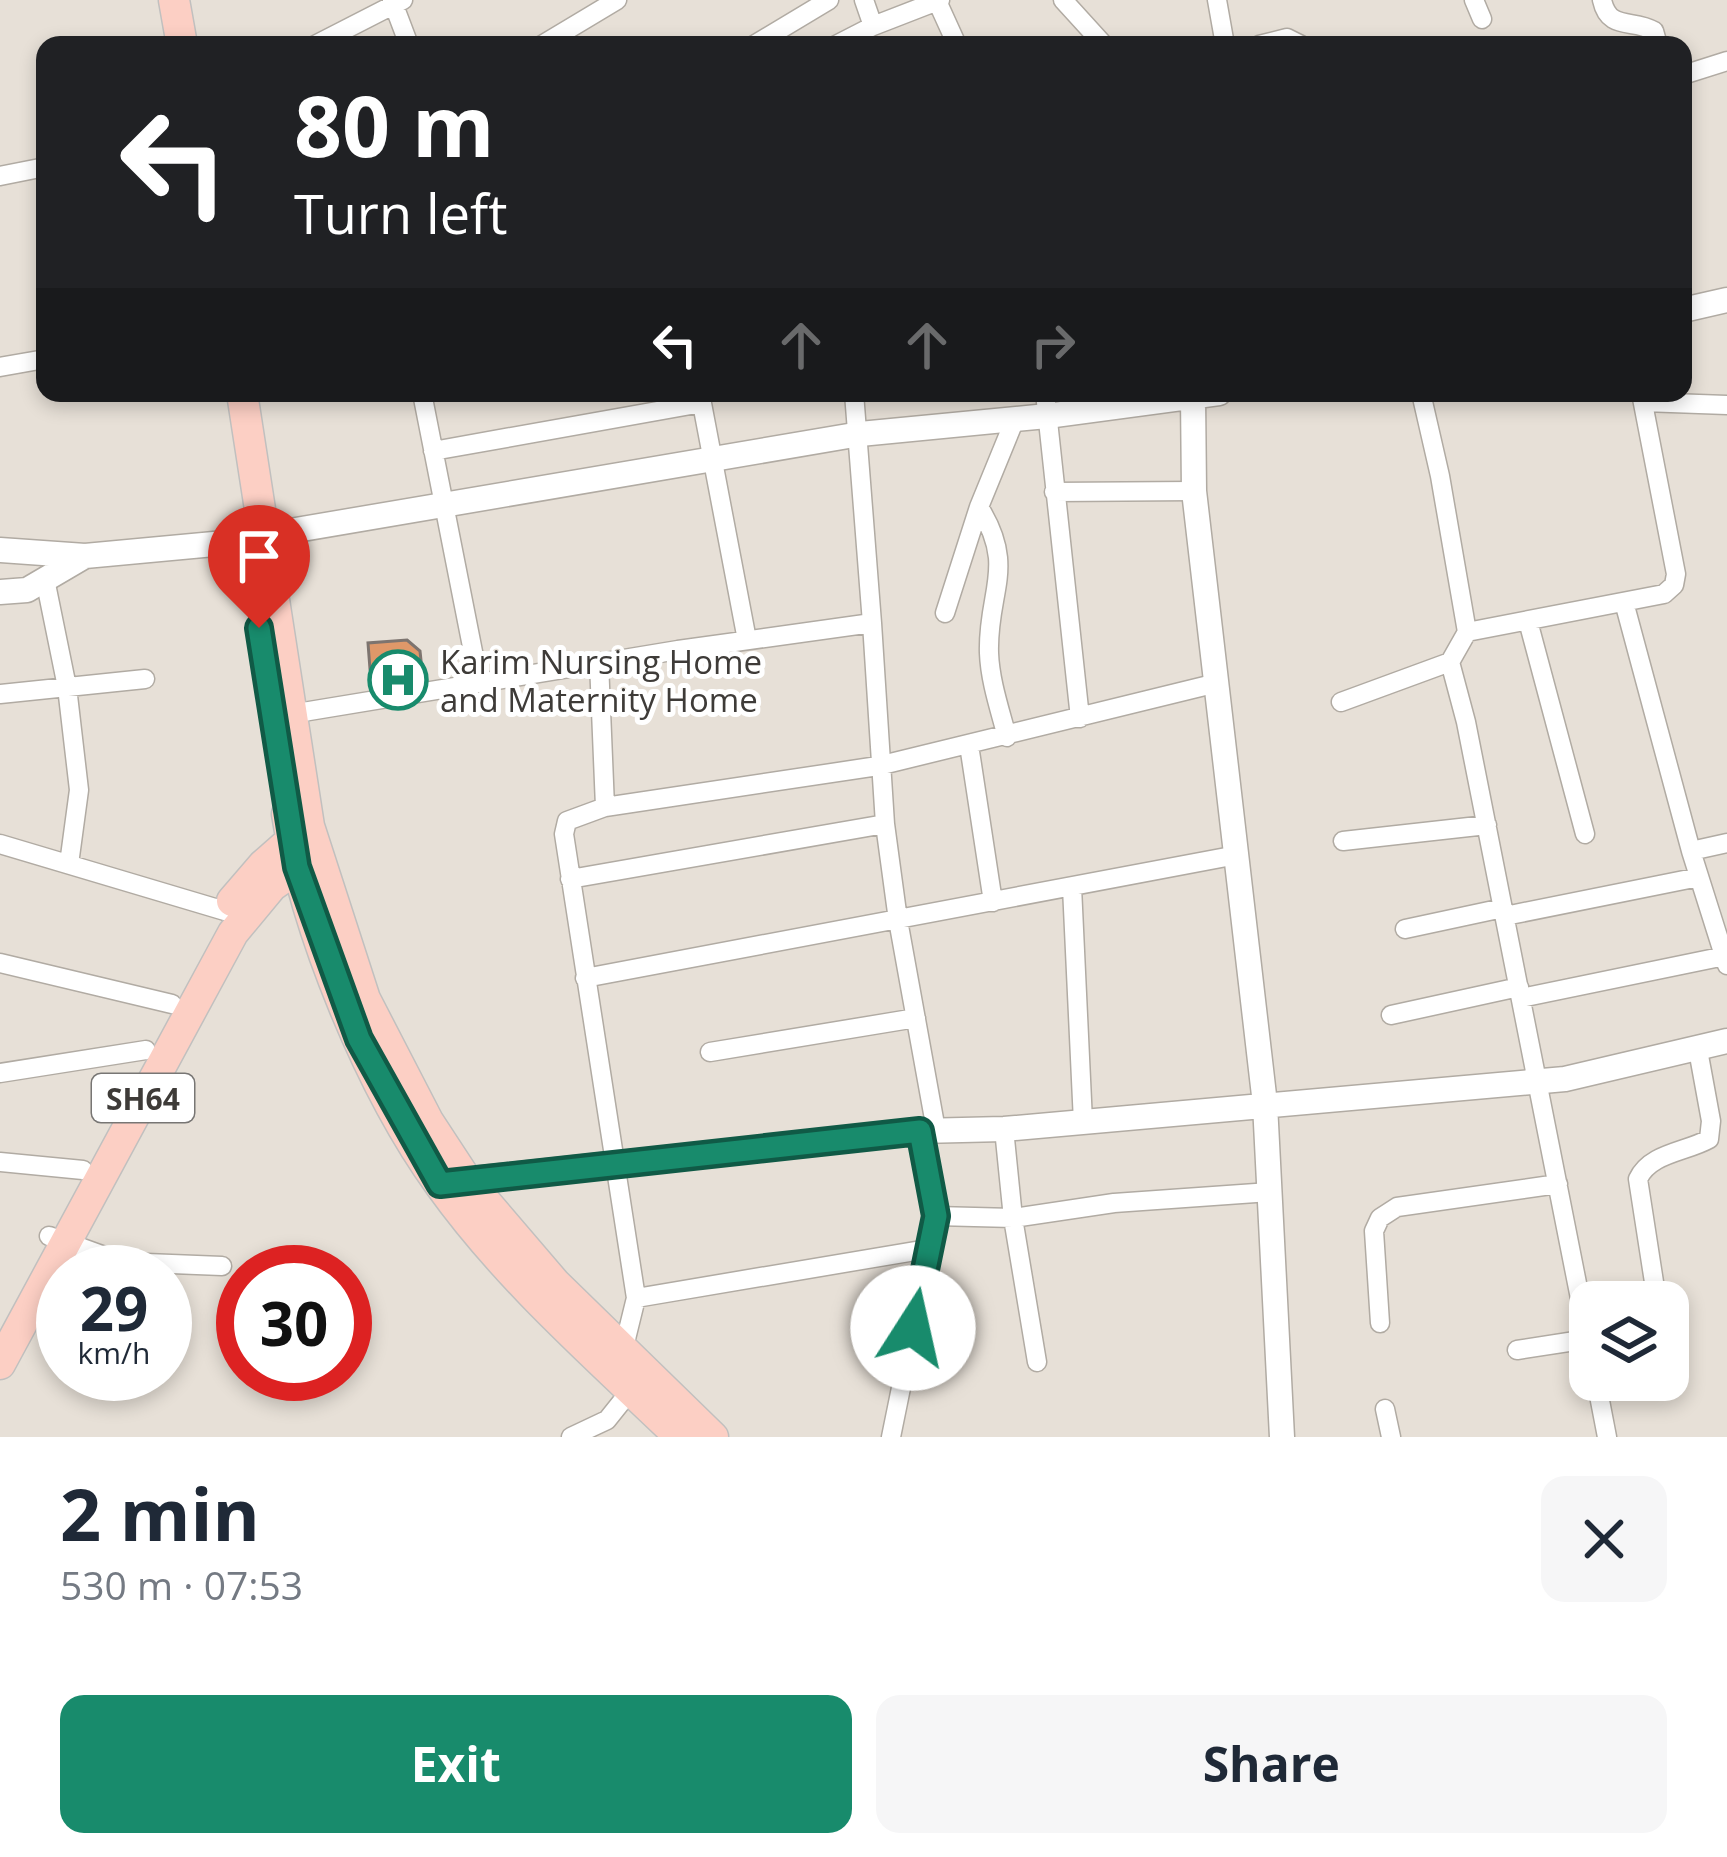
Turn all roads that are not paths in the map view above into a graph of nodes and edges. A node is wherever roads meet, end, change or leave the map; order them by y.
1 (155, 0) edge
2 (174, 0) edge
3 (617, 0) edge
4 (829, 0) edge
5 (864, 0) edge
6 (1063, 0) edge
7 (1217, 0) edge
8 (1474, 0) edge
9 (1602, 0) edge
10 (939, 1) edge
11 (397, 2) edge
12 (1482, 20) dead end
13 (873, 26) junction
14 (161, 36) edge
15 (180, 36) edge
16 (332, 36) edge
17 (406, 36) edge
18 (557, 36) edge
19 (769, 36) edge
20 (854, 36) edge
21 (953, 36) edge
22 (1096, 36) edge
23 (1224, 36) edge
24 (1655, 36) edge
25 (1727, 61) edge
26 (1692, 72) edge
27 (36, 168) edge
28 (0, 176) edge
29 (1727, 300) edge
30 (1692, 308) edge
31 (36, 361) edge
32 (0, 367) edge
33 (222, 402) edge
34 (243, 402) edge
35 (424, 402) edge
36 (681, 402) edge
37 (702, 402) edge
38 (855, 402) edge
39 (1090, 402) edge
40 (1193, 402) edge
41 (1422, 402) edge
42 (1643, 402) edge
43 (1691, 402) edge
44 (1046, 405) edge
45 (1727, 405) edge
46 (1015, 419) junction
47 (860, 434) junction
48 (433, 451) junction
49 (713, 460) junction
50 (1194, 491) junction
51 (1054, 492) junction
52 (444, 507) junction
53 (979, 507) junction
54 (255, 537) junction
55 (0, 550) edge
56 (85, 556) junction
57 (45, 579) junction
58 (0, 592) edge
59 (1624, 602) junction
60 (945, 614) dead end
61 (1528, 621) junction
62 (872, 623) junction
63 (1468, 632) junction
64 (747, 640) junction
65 (599, 662) junction
66 (1450, 662) junction
67 (145, 679) dead end
68 (479, 682) junction
69 (1217, 683) junction
70 (67, 687) junction
71 (0, 694) edge
72 (1341, 702) dead end
73 (291, 714) junction
74 (1080, 718) junction
75 (1006, 737) junction
76 (969, 746) junction
77 (878, 766) junction
78 (605, 807) junction
79 (885, 824) junction
80 (1486, 825) junction
81 (1586, 834) dead end
82 (1343, 841) dead end
83 (1727, 843) edge
84 (0, 844) edge
85 (303, 847) junction
86 (1691, 850) junction
87 (1237, 855) junction
88 (69, 864) junction
89 (1699, 877) junction
90 (570, 880) junction
91 (1072, 887) junction
92 (993, 902) junction
93 (225, 911) junction
94 (1504, 912) junction
95 (898, 920) junction
96 (1405, 929) dead end
97 (1726, 960) edge
98 (0, 963) edge
99 (585, 978) junction
100 (1520, 992) junction
101 (172, 1004) junction
102 (1391, 1016) dead end
103 (916, 1018) junction
104 (1727, 1041) edge
105 (146, 1050) junction
106 (1698, 1050) junction
107 (710, 1052) dead end
108 (0, 1073) edge
109 (1538, 1082) junction
110 (1265, 1104) junction
111 (1083, 1122) junction
112 (1004, 1129) junction
113 (928, 1131) junction
114 (0, 1162) edge
115 (616, 1166) junction
116 (83, 1170) junction
117 (453, 1182) junction
118 (1558, 1184) junction
119 (1270, 1192) junction
120 (936, 1216) junction
121 (1013, 1217) junction
122 (57, 1239) junction
123 (927, 1250) junction
124 (216, 1266) edge
125 (1577, 1281) edge
126 (1654, 1281) edge
127 (636, 1298) junction
128 (1380, 1323) dead end
129 (0, 1328) edge
130 (1569, 1346) edge
131 (1517, 1350) dead end
132 (623, 1351) junction
133 (1037, 1362) dead end
134 (0, 1364) edge
135 (631, 1390) junction
136 (1600, 1401) edge
137 (1385, 1409) dead end
138 (571, 1437) edge
139 (680, 1437) edge
140 (712, 1437) edge
141 (891, 1437) edge
142 (1282, 1437) edge
143 (1391, 1437) edge
144 (1607, 1437) edge

1 - 14 main road
2 - 15 main road
3 - 18 street
4 - 19 street
5 - 13 street
6 - 22 street
7 - 23 street
8 - 12 street
9 - 24 street
10 - 13 street
10 - 21 street
11 - 16 street
11 - 17 street
13 - 20 street
25 - 26 street
27 - 28 street
29 - 30 street
31 - 32 street
33 - 54 main road
34 - 54 main road
35 - 48 street
36 - 48 street
37 - 49 street
38 - 47 street
39 - 44 street
40 - 50 street
41 - 63 street
42 - 59 street
43 - 45 street
44 - 46 street
44 - 51 street
46 - 47 street
46 - 53 street
47 - 49 street
47 - 62 street
48 - 52 street
49 - 52 street
49 - 64 street
50 - 51 street
50 - 69 street
51 - 74 street
52 - 54 street
52 - 68 street
53 - 60 street
53 - 75 street
54 - 56 street
54 - 73 main road
54 - 85 main road
55 - 56 street
56 - 57 street
57 - 58 street
57 - 70 street
59 - 61 street
59 - 86 street
61 - 63 street
61 - 81 street
62 - 64 street
62 - 77 street
63 - 66 street
64 - 65 street
65 - 68 street
65 - 78 street
66 - 72 street
66 - 80 street
67 - 70 street
68 - 73 street
69 - 74 street
69 - 87 street
70 - 71 street
70 - 88 street
73 - 85 main road
74 - 75 street
75 - 76 street
76 - 77 street
76 - 92 street
77 - 78 street
77 - 79 street
78 - 90 street
79 - 90 street
79 - 95 street
80 - 82 street
80 - 94 street
83 - 86 street
84 - 88 street
85 - 93 main road, SH64
85 - 117 main road
85 - 122 main road, SH64
86 - 89 street
87 - 91 street
87 - 110 street
88 - 93 street
89 - 94 street
89 - 97 street
90 - 99 street
91 - 92 street
91 - 111 street
92 - 95 street
93 - 101 main road, SH64
94 - 96 street
94 - 100 street
95 - 99 street
95 - 103 street
97 - 100 street
98 - 101 street
99 - 115 street
100 - 102 street
100 - 109 street
101 - 105 main road, SH64
103 - 107 street
103 - 113 street
104 - 106 street
105 - 108 street
105 - 116 main road, SH64
106 - 109 street
106 - 126 street
109 - 110 street
109 - 118 street
110 - 111 street
110 - 119 street
111 - 112 street
112 - 113 street
112 - 121 street
113 - 115 street
113 - 120 street
114 - 116 street
115 - 117 street
115 - 127 street
116 - 122 main road, SH64
117 - 132 main road
117 - 135 main road
118 - 125 street
118 - 128 street
119 - 121 street
119 - 142 street
120 - 121 street
120 - 123 street
121 - 133 street
122 - 124 street
122 - 129 main road, SH64
122 - 134 main road, SH64
123 - 127 street
123 - 141 street
127 - 132 street
130 - 131 street
132 - 140 main road
135 - 138 street
135 - 139 main road
136 - 144 street
137 - 143 street

